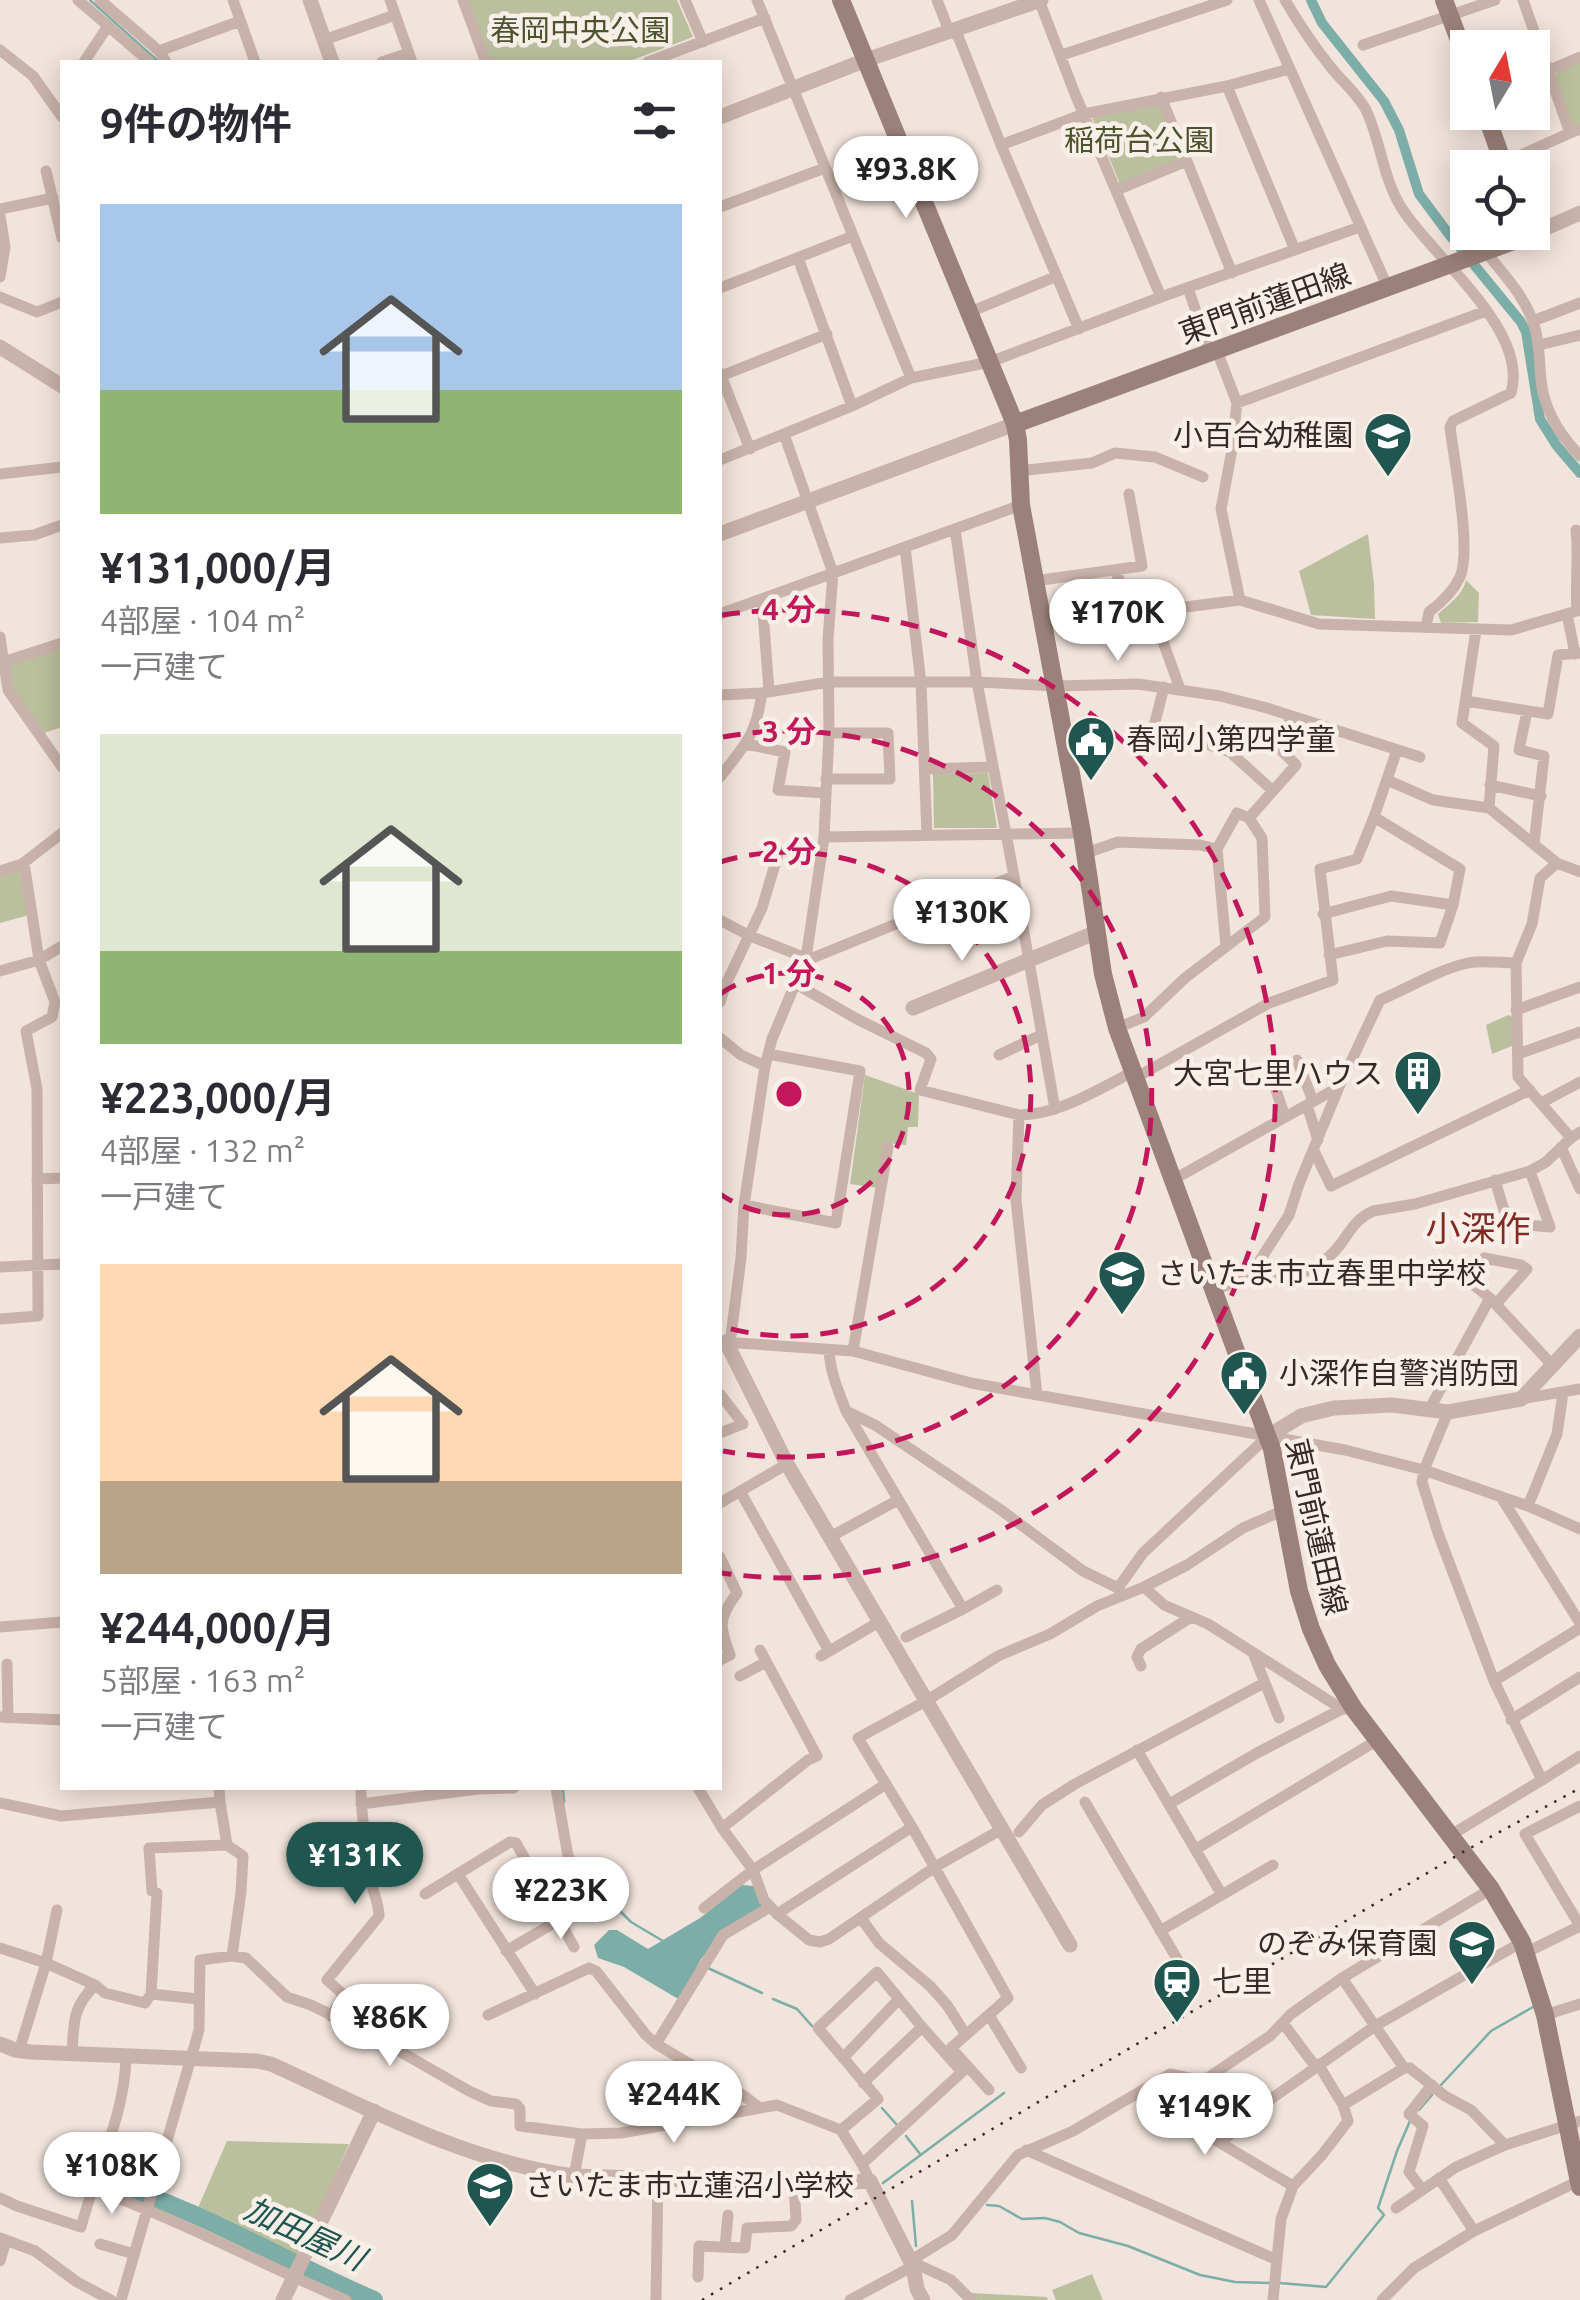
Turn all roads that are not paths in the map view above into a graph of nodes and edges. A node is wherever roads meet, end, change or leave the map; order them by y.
1 (78, 0) edge
2 (232, 0) edge
3 (310, 0) edge
4 (390, 0) edge
5 (462, 0) edge
6 (685, 0) edge
7 (757, 0) edge
8 (841, 0) edge
9 (937, 0) edge
10 (1040, 0) edge
11 (1227, 0) edge
12 (1259, 0) edge
13 (1285, 0) edge
14 (1494, 0) edge
15 (1522, 0) edge
16 (104, 1) edge
17 (1021, 3) edge
18 (1447, 8) edge
19 (395, 15) junction
20 (764, 18) junction
21 (240, 21) junction
22 (108, 26) junction
23 (950, 30) junction
24 (1533, 30) edge
25 (324, 40) junction
26 (703, 42) junction
27 (1362, 45) dead end
28 (0, 50) edge
29 (1062, 55) junction
30 (162, 57) edge
31 (1580, 57) edge
32 (410, 58) edge
33 (665, 59) edge
34 (85, 60) edge
35 (148, 60) edge
36 (254, 60) edge
37 (331, 60) edge
38 (485, 60) edge
39 (866, 60) junction
40 (1289, 69) junction
41 (1550, 69) edge
42 (1550, 75) edge
43 (1227, 86) junction
44 (793, 88) junction
45 (1162, 97) junction
46 (59, 100) edge
47 (1084, 114) junction
48 (722, 116) edge
49 (1575, 131) edge
50 (1001, 145) junction
51 (1535, 150) edge
52 (1188, 160) junction
53 (826, 168) junction
54 (46, 171) dead end
55 (1117, 190) junction
56 (52, 198) junction
57 (722, 206) edge
58 (0, 212) edge
59 (1580, 214) edge
60 (1550, 226) edge
61 (1360, 227) junction
62 (60, 230) edge
63 (853, 236) junction
64 (1295, 250) junction
65 (1490, 250) edge
66 (798, 258) junction
67 (1470, 258) junction
68 (1232, 272) junction
69 (1057, 276) junction
70 (0, 277) edge
71 (722, 287) edge
72 (1188, 288) junction
73 (1388, 288) junction
74 (0, 297) edge
75 (1161, 297) junction
76 (60, 303) edge
77 (1580, 304) edge
78 (1486, 311) junction
79 (970, 312) junction
80 (1533, 321) junction
81 (1079, 329) junction
82 (827, 334) junction
83 (1580, 335) edge
84 (1539, 345) junction
85 (0, 347) edge
86 (1214, 352) junction
87 (990, 362) junction
88 (722, 373) edge
89 (910, 378) junction
90 (722, 379) edge
91 (60, 385) edge
92 (1237, 403) junction
93 (852, 406) junction
94 (1015, 424) junction
95 (784, 434) junction
96 (750, 449) junction
97 (1580, 456) edge
98 (722, 459) edge
99 (60, 466) edge
100 (1018, 471) junction
101 (0, 474) edge
102 (1203, 477) dead end
103 (1129, 494) dead end
104 (809, 501) junction
105 (1020, 505) junction
106 (60, 525) edge
107 (955, 529) junction
108 (1576, 530) dead end
109 (722, 533) edge
110 (0, 538) edge
111 (905, 547) junction
112 (1115, 570) junction
113 (833, 573) junction
114 (1034, 580) junction
115 (762, 599) junction
116 (1240, 600) junction
117 (1152, 611) junction
118 (1575, 611) edge
119 (722, 613) edge
120 (1426, 627) junction
121 (1476, 630) junction
122 (0, 637) edge
123 (60, 644) edge
124 (1577, 654) edge
125 (2, 663) edge
126 (829, 682) junction
127 (921, 682) junction
128 (977, 682) junction
129 (1055, 686) junction
130 (1164, 687) junction
131 (1180, 689) junction
132 (765, 692) junction
133 (722, 695) edge
134 (1466, 701) junction
135 (1527, 711) junction
136 (1291, 716) junction
137 (1154, 726) junction
138 (828, 733) junction
139 (746, 744) junction
140 (1397, 750) junction
141 (1139, 753) dead end
142 (1420, 757) dead end
143 (60, 764) edge
144 (992, 767) junction
145 (926, 769) junction
146 (722, 774) edge
147 (1387, 780) junction
148 (1490, 785) junction
149 (826, 786) junction
150 (1273, 791) junction
151 (1541, 796) junction
152 (1489, 808) junction
153 (1374, 817) junction
154 (1250, 818) junction
155 (1082, 833) junction
156 (1004, 834) junction
157 (60, 835) edge
158 (927, 835) junction
159 (824, 837) junction
160 (1534, 844) junction
161 (1217, 849) junction
162 (778, 851) dead end
163 (1086, 853) junction
164 (1558, 863) junction
165 (22, 864) junction
166 (0, 871) edge
167 (1580, 872) edge
168 (1014, 876) junction
169 (1453, 905) junction
170 (1324, 914) junction
171 (722, 921) edge
172 (1097, 932) junction
173 (750, 936) junction
174 (1226, 946) junction
175 (60, 947) edge
176 (1329, 955) junction
177 (806, 958) junction
178 (39, 960) junction
179 (1028, 962) junction
180 (1516, 963) junction
181 (0, 971) edge
182 (796, 984) junction
183 (1580, 986) edge
184 (722, 996) edge
185 (59, 1001) edge
186 (914, 1008) dead end
187 (1516, 1010) junction
188 (1117, 1028) junction
189 (1580, 1032) edge
190 (1041, 1036) junction
191 (722, 1040) edge
192 (1518, 1054) junction
193 (1000, 1055) dead end
194 (766, 1060) junction
195 (1297, 1060) dead end
196 (1134, 1075) junction
197 (1272, 1076) dead end
198 (1580, 1082) edge
199 (1340, 1086) junction
200 (1530, 1090) junction
201 (1310, 1103) junction
202 (1541, 1103) junction
203 (1054, 1109) junction
204 (1019, 1115) junction
205 (1285, 1117) junction
206 (1571, 1139) edge
207 (1316, 1146) junction
208 (888, 1147) dead end
209 (1530, 1171) junction
210 (60, 1178) edge
211 (38, 1179) junction
212 (1495, 1180) junction
213 (1172, 1181) junction
214 (1580, 1190) edge
215 (744, 1205) junction
216 (60, 1264) edge
217 (37, 1266) junction
218 (0, 1267) edge
219 (1254, 1268) junction
220 (1212, 1290) junction
221 (1493, 1301) junction
222 (0, 1318) edge
223 (1580, 1336) edge
224 (725, 1342) edge
225 (829, 1350) junction
226 (853, 1351) junction
227 (1553, 1366) junction
228 (1580, 1389) edge
229 (1563, 1392) junction
230 (1037, 1394) junction
231 (722, 1397) edge
232 (1522, 1399) junction
233 (1429, 1410) junction
234 (846, 1411) junction
235 (1448, 1412) junction
236 (722, 1432) edge
237 (1267, 1437) junction
238 (787, 1464) junction
239 (1424, 1470) junction
240 (740, 1491) junction
241 (1502, 1497) junction
242 (898, 1500) junction
243 (722, 1501) edge
244 (1528, 1506) junction
245 (1284, 1510) junction
246 (1580, 1529) edge
247 (830, 1537) junction
248 (722, 1561) edge
249 (1144, 1587) junction
250 (996, 1590) dead end
251 (1120, 1592) junction
252 (963, 1608) junction
253 (1191, 1617) junction
254 (722, 1621) edge
255 (60, 1622) edge
256 (879, 1622) junction
257 (1580, 1626) edge
258 (0, 1627) edge
259 (722, 1635) edge
260 (906, 1637) dead end
261 (1253, 1653) junction
262 (722, 1659) edge
263 (6, 1664) dead end
264 (1140, 1666) dead end
265 (740, 1676) dead end
266 (1580, 1677) edge
267 (1494, 1682) junction
268 (1264, 1683) junction
269 (926, 1701) junction
270 (1348, 1709) junction
271 (4, 1717) edge
272 (1279, 1718) dead end
273 (60, 1720) edge
274 (1512, 1720) junction
275 (1376, 1741) junction
276 (1137, 1750) junction
277 (1580, 1756) edge
278 (1542, 1780) junction
279 (886, 1784) junction
280 (179, 1790) edge
281 (219, 1790) edge
282 (360, 1790) edge
283 (463, 1790) edge
284 (556, 1790) edge
285 (699, 1790) edge
286 (220, 1802) junction
287 (1085, 1802) dead end
288 (0, 1803) edge
289 (180, 1804) junction
290 (360, 1804) junction
291 (1169, 1804) junction
292 (1579, 1809) edge
293 (912, 1827) junction
294 (722, 1828) junction
295 (1010, 1830) junction
296 (1451, 1835) junction
297 (227, 1845) junction
298 (1196, 1849) junction
299 (1273, 1864) dead end
300 (935, 1868) junction
301 (753, 1870) junction
302 (458, 1874) junction
303 (1491, 1889) junction
304 (425, 1894) dead end
305 (1222, 1895) junction
306 (704, 1908) dead end
307 (57, 1910) dead end
308 (773, 1910) junction
309 (556, 1916) junction
310 (861, 1918) junction
311 (1580, 1926) edge
312 (1160, 1931) junction
313 (1070, 1945) dead end
314 (574, 1947) dead end
315 (1525, 1947) junction
316 (0, 1948) edge
317 (506, 1951) junction
318 (232, 1956) junction
319 (46, 1962) junction
320 (1183, 1969) dead end
321 (1342, 1978) junction
322 (95, 1985) junction
323 (150, 1994) junction
324 (534, 1994) junction
325 (198, 1999) junction
326 (900, 1999) junction
327 (1580, 2004) edge
328 (488, 2015) dead end
329 (989, 2015) junction
330 (1546, 2015) junction
331 (331, 2016) junction
332 (1283, 2023) junction
333 (1374, 2026) junction
334 (922, 2027) junction
335 (966, 2035) junction
336 (0, 2044) edge
337 (656, 2044) junction
338 (19, 2051) junction
339 (72, 2054) junction
340 (126, 2056) junction
341 (191, 2058) junction
342 (843, 2058) junction
343 (1316, 2065) junction
344 (1021, 2068) dead end
345 (1404, 2068) junction
346 (1202, 2081) junction
347 (863, 2084) junction
348 (1432, 2085) junction
349 (989, 2090) dead end
350 (1138, 2094) junction
351 (1268, 2101) junction
352 (1343, 2105) junction
353 (760, 2108) junction
354 (374, 2111) junction
355 (1573, 2123) edge
356 (841, 2130) junction
357 (582, 2134) junction
358 (1220, 2142) junction
359 (1505, 2145) junction
360 (1026, 2150) junction
361 (862, 2164) junction
362 (574, 2176) junction
363 (658, 2178) junction
364 (1439, 2178) junction
365 (870, 2181) junction
366 (794, 2183) junction
367 (1580, 2183) edge
368 (1293, 2186) junction
369 (91, 2188) junction
370 (1422, 2189) junction
371 (0, 2198) edge
372 (146, 2207) junction
373 (1396, 2208) dead end
374 (728, 2215) dead end
375 (1474, 2230) junction
376 (3, 2239) edge
377 (100, 2244) dead end
378 (725, 2247) junction
379 (134, 2254) junction
380 (1276, 2259) junction
381 (0, 2261) edge
382 (911, 2264) junction
383 (698, 2277) dead end
384 (293, 2278) junction
385 (111, 2300) edge
386 (121, 2300) edge
387 (283, 2300) edge
388 (346, 2300) edge
389 (656, 2300) edge
390 (850, 2300) edge
391 (923, 2300) edge
392 (971, 2300) edge
393 (1273, 2300) edge
394 (1382, 2300) edge

1 - 22 street
2 - 21 street
3 - 25 street
4 - 19 street
5 - 38 street
6 - 26 street
7 - 20 street
8 - 39 main road, 東門前蓮田線
9 - 23 street
10 - 17 street
10 - 29 street
11 - 29 street
12 - 40 street
13 - 67 street
14 - 18 street
15 - 24 street
16 - 30 street
17 - 23 street
18 - 27 street
19 - 25 street
19 - 32 street
20 - 26 street
20 - 44 street
21 - 30 street
21 - 36 street
22 - 34 street
22 - 35 street
23 - 39 street
23 - 50 street
25 - 37 street
26 - 33 street
28 - 46 street
29 - 47 street
31 - 41 street
39 - 44 street
39 - 79 main road, 東門前蓮田線
40 - 43 street
40 - 61 street
42 - 49 street
43 - 45 street
43 - 64 street
44 - 48 street
44 - 53 street
45 - 47 street
45 - 52 street
47 - 50 street
47 - 55 street
49 - 51 street
50 - 69 street
52 - 55 street
52 - 68 street
53 - 57 street
53 - 63 street
54 - 56 street
55 - 75 street
56 - 58 street
56 - 62 street
58 - 70 street
59 - 60 street
61 - 64 street
61 - 73 street
63 - 66 street
63 - 89 street
64 - 68 street
65 - 67 main road, 東門前蓮田線
66 - 71 street
66 - 82 street
67 - 73 main road, 東門前蓮田線
67 - 78 street
67 - 80 street
68 - 72 street
69 - 79 street
69 - 81 street
72 - 75 street
72 - 86 street
73 - 86 main road, 東門前蓮田線
74 - 76 street
75 - 81 street
77 - 80 street
78 - 92 street
78 - 120 street
79 - 87 main road, 東門前蓮田線
80 - 84 street
81 - 87 street
82 - 88 street
82 - 93 street
83 - 84 street
84 - 97 street
85 - 91 street
86 - 92 street
86 - 94 main road, 東門前蓮田線
87 - 89 street
87 - 94 main road, 東門前蓮田線
89 - 93 street
90 - 96 street
92 - 116 street
93 - 95 street
94 - 100 main road, 東門前蓮田線
94 - 104 street
95 - 96 street
95 - 104 street
96 - 98 street
99 - 101 street
100 - 102 street
100 - 105 main road, 東門前蓮田線
103 - 112 street
104 - 109 street
104 - 113 street
105 - 107 street
105 - 114 main road, 東門前蓮田線
106 - 110 street
107 - 111 street
107 - 128 street
108 - 118 street
111 - 113 street
111 - 127 street
112 - 114 street
112 - 117 street
113 - 115 street
113 - 126 street
114 - 129 main road, 東門前蓮田線
115 - 119 street
115 - 132 street
116 - 117 street
116 - 120 street
117 - 131 street
118 - 121 street
118 - 124 street
120 - 121 street
121 - 134 street
122 - 125 street
123 - 125 street
124 - 135 street
125 - 143 street
126 - 127 street
126 - 132 street
126 - 138 street
127 - 128 street
127 - 145 street
128 - 129 street
128 - 144 street
129 - 130 street
129 - 155 main road, 東門前蓮田線
130 - 131 street
130 - 137 street
131 - 136 street
132 - 133 street
132 - 139 street
134 - 135 street
134 - 148 street
135 - 151 street
136 - 140 street
136 - 150 street
137 - 141 street
137 - 150 street
138 - 149 street
138 - 149 street
139 - 146 street
139 - 149 street
140 - 142 street
140 - 147 street
144 - 145 street
144 - 156 street
145 - 158 street
147 - 152 street
147 - 153 street
148 - 151 street
148 - 152 street
149 - 159 street
150 - 154 street
151 - 160 street
152 - 160 street
153 - 169 street
153 - 170 street
154 - 161 street
154 - 174 street
155 - 156 street
155 - 163 main road, 東門前蓮田線
156 - 158 street
156 - 168 street
157 - 165 street
158 - 159 street
159 - 177 street
160 - 164 street
161 - 163 street
161 - 174 street
162 - 173 street
163 - 172 main road, 東門前蓮田線
164 - 167 street
164 - 180 street
165 - 166 street
165 - 178 street
168 - 177 street
168 - 179 street
169 - 170 street
169 - 176 street
170 - 176 street
171 - 173 street
172 - 179 street
172 - 188 main road, 東門前蓮田線
173 - 177 street
173 - 184 street
174 - 188 street
175 - 178 street
176 - 196 street
177 - 182 street
178 - 181 street
178 - 185 street
179 - 186 street
179 - 190 street
180 - 187 street
180 - 199 street
182 - 194 street
182 - 204 street
183 - 187 street
185 - 211 street
187 - 192 street
188 - 196 main road, 東門前蓮田線
189 - 192 street
190 - 193 street
190 - 203 street
191 - 194 street
192 - 200 street
194 - 215 street
194 - 215 street
195 - 201 street
196 - 203 street
196 - 213 main road, 東門前蓮田線
197 - 205 street
198 - 202 street
199 - 201 street
199 - 207 street
200 - 202 street
200 - 207 street
201 - 205 street
201 - 207 street
202 - 206 street
203 - 204 street
204 - 230 street
205 - 213 street
206 - 209 street
206 - 214 street
207 - 219 street
208 - 226 street
209 - 212 street
209 - 212 street
210 - 211 street
211 - 217 street
212 - 219 street
213 - 220 main road, 東門前蓮田線
215 - 224 street
216 - 217 street
217 - 218 street
217 - 222 street
219 - 220 street
220 - 237 main road, 東門前蓮田線
221 - 221 street
221 - 227 street
221 - 233 street
223 - 227 street
224 - 225 street
224 - 238 street
225 - 226 street
225 - 234 street
226 - 230 street
227 - 232 street
228 - 229 street
229 - 232 street
229 - 244 street
230 - 237 street
231 - 236 street
232 - 235 street
233 - 235 street
233 - 237 street
234 - 242 street
234 - 251 street
235 - 239 street
237 - 239 street
237 - 245 main road, 東門前蓮田線
237 - 251 street
238 - 240 street
238 - 247 street
239 - 241 street
239 - 267 street
240 - 243 street
240 - 256 street
241 - 244 street
241 - 257 street
242 - 247 street
242 - 252 street
244 - 246 street
245 - 249 street
245 - 270 main road, 東門前蓮田線
247 - 256 street
248 - 254 street
249 - 251 street
249 - 253 street
250 - 252 street
251 - 269 street
252 - 260 street
253 - 261 street
253 - 264 street
255 - 258 street
256 - 269 street
257 - 267 street
259 - 262 street
261 - 268 street
261 - 270 street
263 - 271 street
265 - 294 street
266 - 274 street
267 - 274 street
268 - 272 street
268 - 276 street
269 - 279 street
269 - 295 street
270 - 275 main road, 東門前蓮田線
270 - 291 street
271 - 273 street
274 - 278 street
275 - 296 main road, 東門前蓮田線
275 - 298 street
276 - 291 street
276 - 295 street
277 - 278 street
278 - 296 street
279 - 293 street
279 - 301 street
280 - 289 street
281 - 286 street
282 - 290 street
283 - 290 street
284 - 309 street
285 - 294 street
286 - 289 street
286 - 297 street
287 - 312 street
288 - 289 street
290 - 331 street
291 - 298 street
292 - 311 street
293 - 300 street
293 - 308 street
294 - 301 street
295 - 300 street
295 - 313 street
296 - 303 main road, 東門前蓮田線
297 - 318 street
297 - 323 street
298 - 305 street
299 - 305 street
300 - 310 street
300 - 329 street
301 - 306 street
301 - 308 street
302 - 304 street
302 - 309 street
302 - 317 street
303 - 315 main road, 東門前蓮田線
303 - 321 street
305 - 312 street
307 - 319 street
308 - 310 street
308 - 337 street
309 - 314 street
309 - 317 street
310 - 335 street
311 - 315 street
312 - 320 street
315 - 330 main road, 東門前蓮田線
315 - 333 street
316 - 319 street
317 - 324 street
318 - 325 street
318 - 331 street
319 - 322 street
319 - 338 street
321 - 332 street
321 - 333 street
322 - 323 street
322 - 339 street
323 - 325 street
324 - 328 street
324 - 337 street
325 - 341 street
326 - 334 street
326 - 342 street
326 - 342 street
327 - 330 street
329 - 335 street
329 - 344 street
330 - 355 main road, 東門前蓮田線
331 - 357 street
332 - 343 street
332 - 346 street
333 - 343 street
333 - 345 street
334 - 347 street
334 - 361 street
335 - 349 street
336 - 338 street
337 - 353 street
338 - 339 street
339 - 340 street
340 - 341 street
340 - 369 street
341 - 354 street
341 - 372 street
342 - 347 street
343 - 351 street
343 - 352 street
345 - 348 street
345 - 352 street
346 - 350 street
346 - 351 street
347 - 356 street
348 - 359 street
348 - 370 street
350 - 358 street
350 - 360 street
351 - 358 street
352 - 368 street
353 - 356 street
353 - 357 street
354 - 362 street
354 - 384 street
355 - 359 street
355 - 367 main road, 東門前蓮田線
356 - 361 street
357 - 362 street
358 - 368 street
359 - 364 street
360 - 380 street
360 - 382 street
361 - 365 street
362 - 363 street
363 - 366 street
363 - 389 street
364 - 370 street
364 - 375 street
365 - 366 street
365 - 382 street
366 - 378 street
367 - 375 street
368 - 380 street
369 - 371 street
369 - 372 street
370 - 373 street
372 - 379 street
372 - 384 street
374 - 378 street
375 - 394 street
376 - 381 street
376 - 385 street
377 - 379 street
378 - 383 street
379 - 386 street
380 - 393 street
382 - 390 street
382 - 391 street
382 - 392 street
384 - 387 street
384 - 388 street

